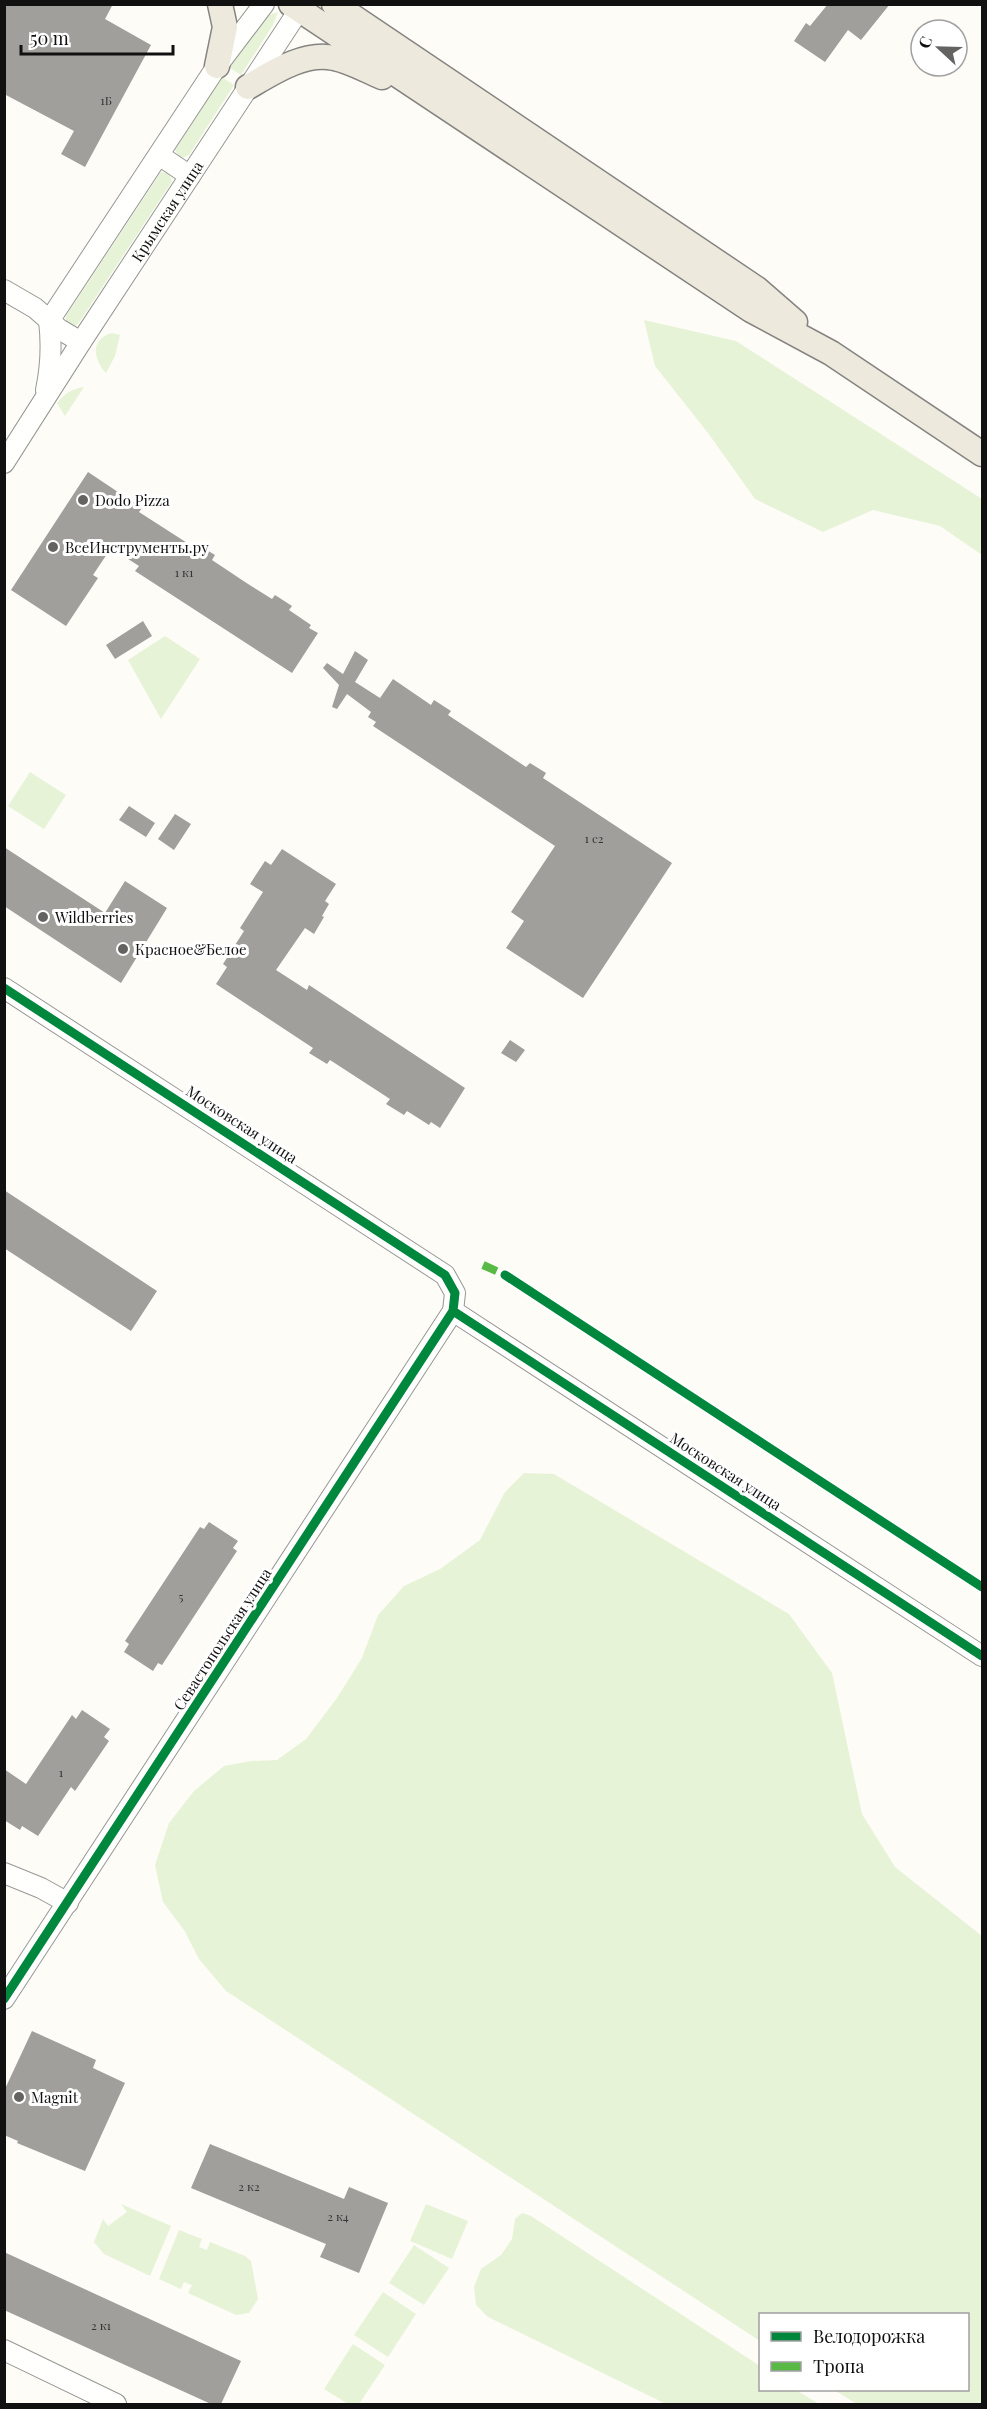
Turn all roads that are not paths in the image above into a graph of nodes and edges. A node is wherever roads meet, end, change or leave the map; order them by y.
1 (220, 4) edge
2 (264, 4) edge
3 (334, 4) edge
4 (296, 6) edge
5 (217, 66) junction
6 (248, 87) junction
7 (436, 100) junction
8 (159, 155) junction
9 (190, 176) junction
10 (4, 290) edge
11 (49, 321) junction
12 (81, 342) junction
13 (831, 353) junction
14 (37, 412) junction
15 (982, 454) edge
16 (4, 463) edge
17 (4, 988) edge
18 (454, 1302) junction
19 (982, 1656) edge
20 (4, 1873) edge
21 (68, 1903) junction
22 (4, 1999) edge
23 (4, 2350) edge
24 (116, 2404) edge

1 - 5 main road
2 - 5 street
3 - 13 main road
4 - 6 street, Крымская улица
4 - 7 main road
5 - 8 street
6 - 7 main road
6 - 9 street, Крымская улица
7 - 13 main road
8 - 9 street
8 - 11 street
9 - 12 street, Крымская улица
10 - 11 street
11 - 12 street
11 - 14 street, Крымская улица
12 - 14 street, Крымская улица
13 - 15 main road
14 - 16 street, Крымская улица
17 - 18 street, Московская улица
18 - 19 street, Московская улица
18 - 21 street, Севастопольская улица
20 - 21 street
21 - 22 street, Севастопольская улица
23 - 24 street

